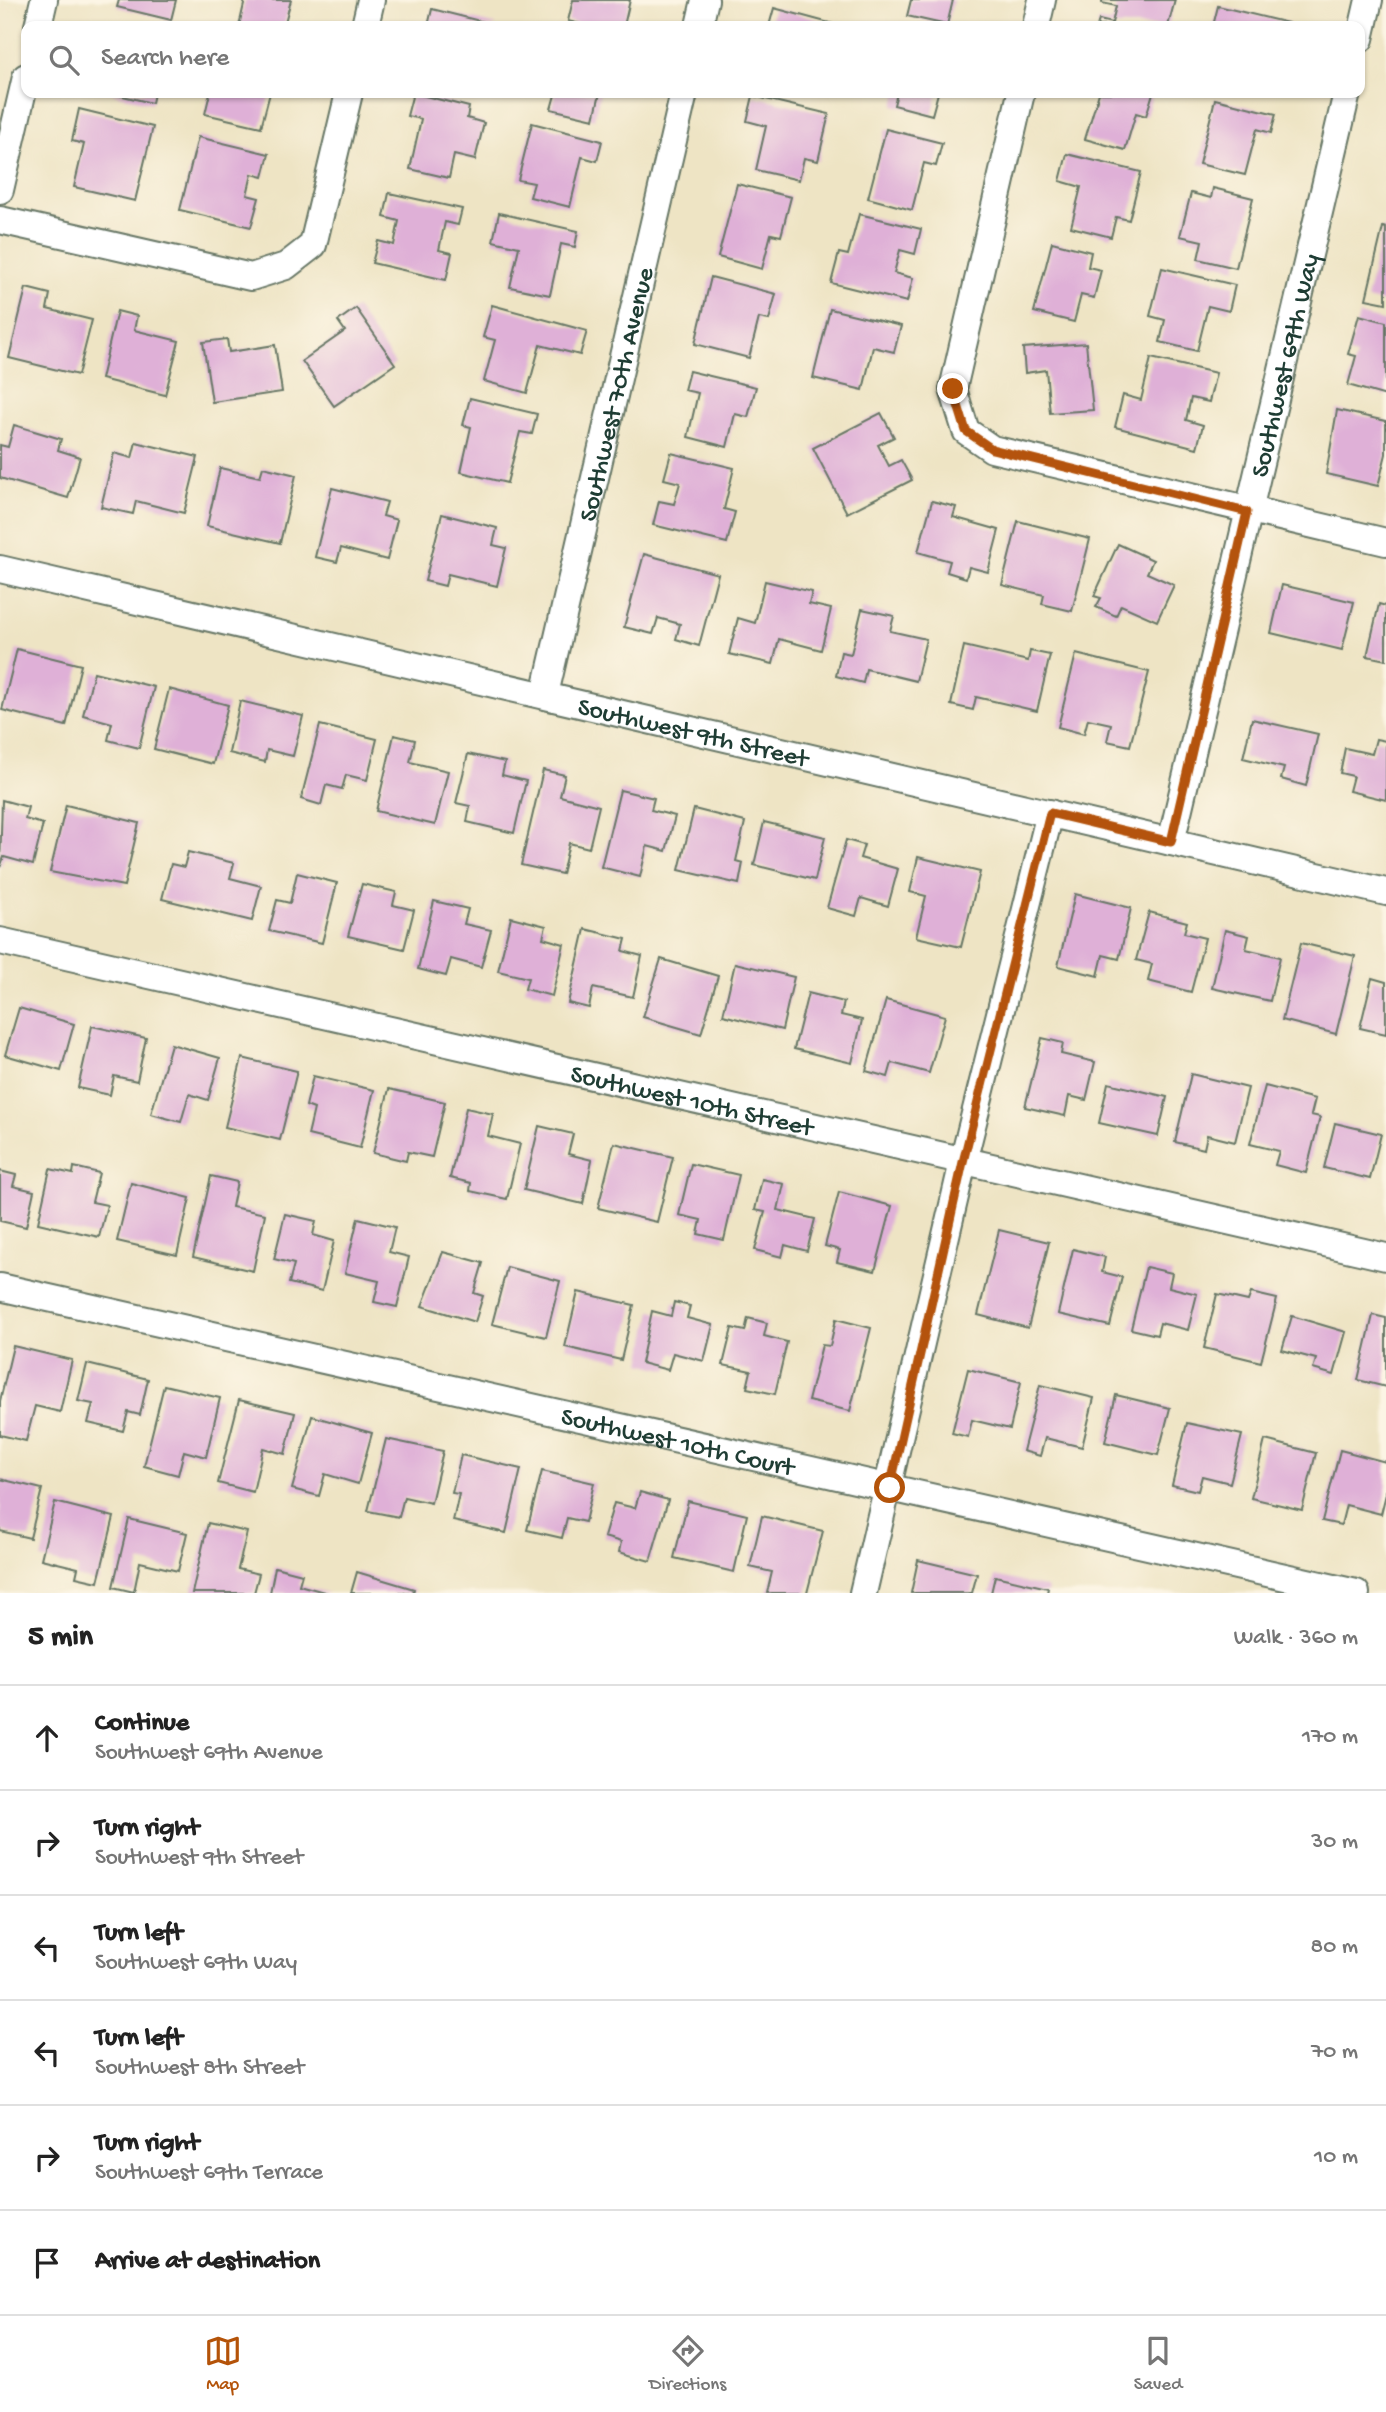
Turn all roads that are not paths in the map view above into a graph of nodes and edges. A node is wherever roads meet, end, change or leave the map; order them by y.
1 (44, 0) edge
2 (371, 0) edge
3 (705, 0) edge
4 (1042, 0) edge
5 (1369, 0) edge
6 (39, 21) edge
7 (366, 21) edge
8 (700, 21) edge
9 (1037, 21) edge
10 (1364, 21) edge
11 (21, 98) edge
12 (348, 98) edge
13 (683, 98) edge
14 (1020, 98) edge
15 (1346, 98) edge
16 (0, 190) edge
17 (0, 220) edge
18 (1247, 512) junction
19 (1386, 542) edge
20 (0, 569) edge
21 (545, 694) junction
22 (1050, 813) junction
23 (1171, 842) junction
24 (1386, 892) edge
25 (0, 941) edge
26 (963, 1162) junction
27 (1386, 1257) edge
28 (0, 1287) edge
29 (890, 1488) junction
30 (863, 1593) edge
31 (1356, 1593) edge

1 - 6 street
2 - 7 street
3 - 8 street
4 - 9 street
5 - 10 street
11 - 16 street
12 - 17 street
13 - 21 street, Southwest 70th Avenue
14 - 18 street
15 - 18 street, Southwest 69th Way
18 - 19 street
18 - 23 street, Southwest 69th Way
20 - 21 street, Southwest 9th Street
21 - 22 street, Southwest 9th Street
22 - 23 street, Southwest 9th Street
22 - 26 street
23 - 24 street, Southwest 9th Street
25 - 26 street, Southwest 10th Street
26 - 27 street, Southwest 10th Street
26 - 29 street
28 - 29 street, Southwest 10th Court
29 - 30 street
29 - 31 street, Southwest 10th Court

